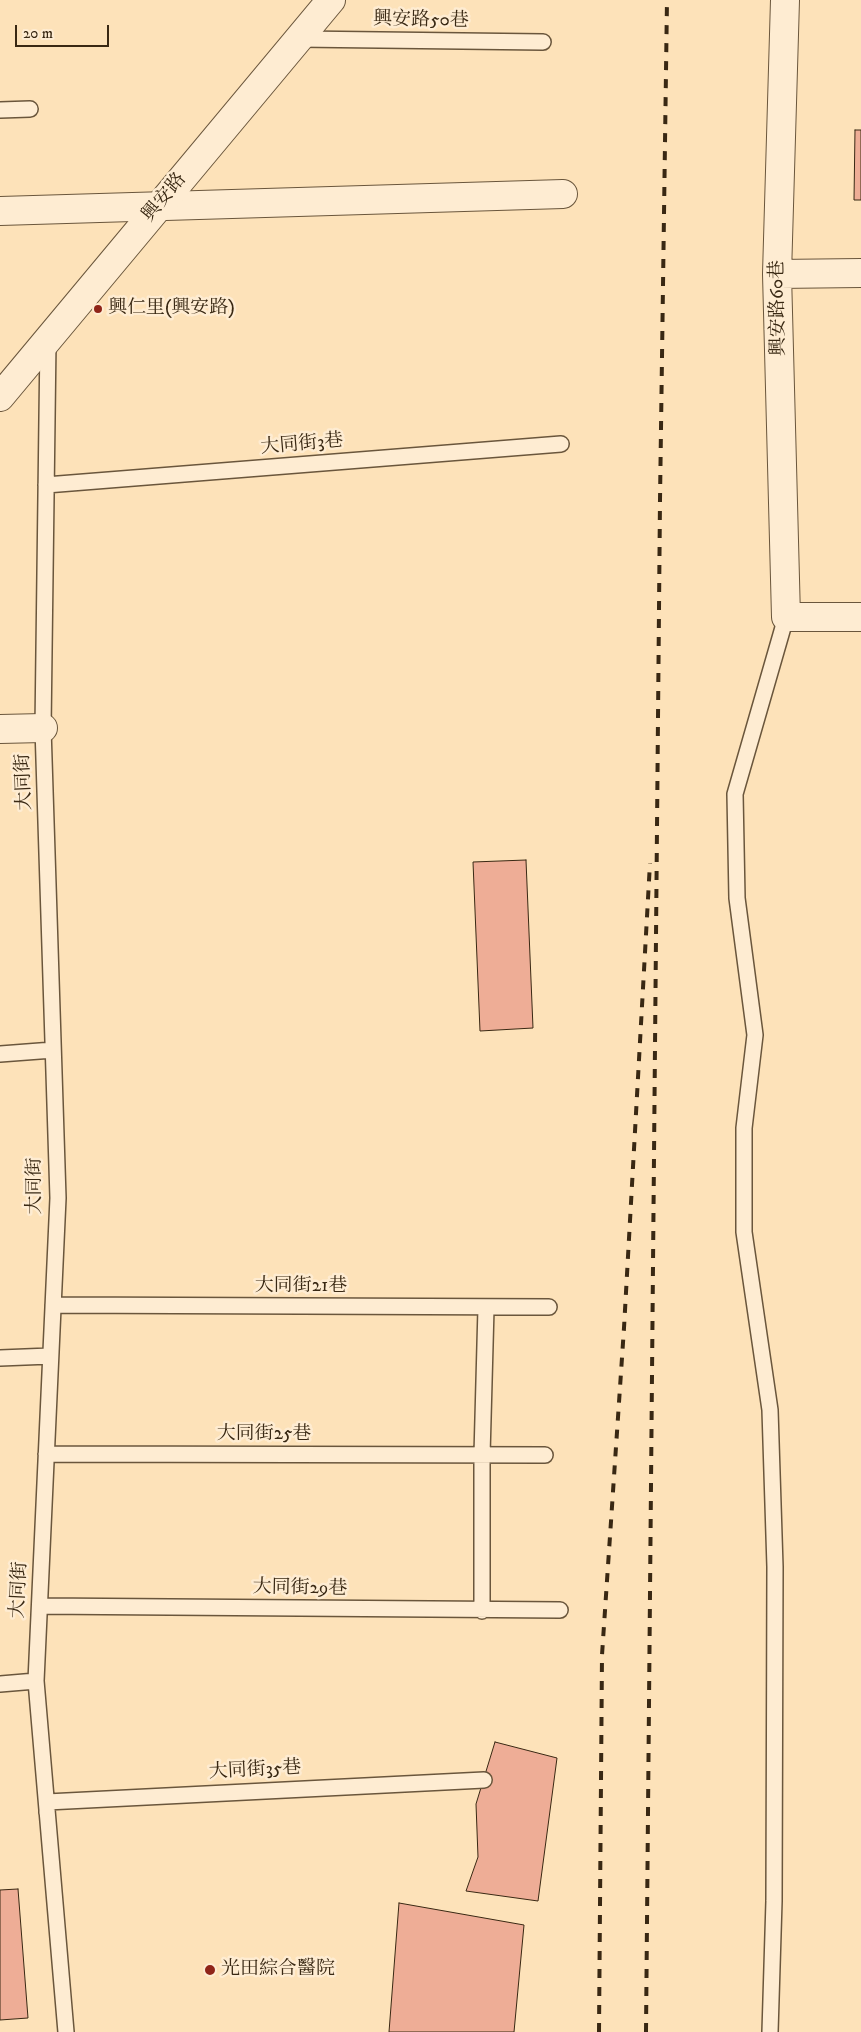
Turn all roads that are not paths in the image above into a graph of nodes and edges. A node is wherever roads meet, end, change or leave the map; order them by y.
1 (332, 0) edge
2 (785, 0) edge
3 (299, 39) junction
4 (543, 42) dead end
5 (0, 110) edge
6 (30, 110) dead end
7 (564, 194) dead end
8 (159, 205) junction
9 (0, 211) edge
10 (861, 273) edge
11 (777, 274) junction
12 (48, 339) junction
13 (0, 397) edge
14 (561, 444) dead end
15 (46, 485) junction
16 (786, 617) junction
17 (861, 617) edge
18 (43, 728) junction
19 (0, 729) edge
20 (53, 1050) junction
21 (0, 1054) edge
22 (53, 1305) junction
23 (549, 1307) dead end
24 (486, 1308) junction
25 (50, 1356) junction
26 (0, 1358) edge
27 (46, 1454) junction
28 (482, 1455) junction
29 (545, 1455) dead end
30 (40, 1606) junction
31 (560, 1610) dead end
32 (482, 1611) junction
33 (36, 1681) junction
34 (0, 1684) edge
35 (484, 1780) dead end
36 (48, 1820) junction
37 (66, 2032) edge
38 (770, 2032) edge

1 - 3 street, 興安路
2 - 11 street, 興安路60巷
3 - 4 lane, 興安路50巷
3 - 8 street, 興安路
5 - 6 lane
7 - 8 street
8 - 9 street
8 - 12 street, 興安路
10 - 11 street
11 - 16 street, 興安路60巷
12 - 13 street, 興安路
12 - 15 lane, 大同街
14 - 15 lane, 大同街3巷
15 - 18 lane, 大同街
16 - 17 street
16 - 38 lane
18 - 19 street
18 - 20 lane, 大同街
20 - 21 lane
20 - 22 lane, 大同街
22 - 24 lane, 大同街21巷
22 - 25 lane, 大同街
23 - 24 lane, 大同街21巷
24 - 28 lane
25 - 26 lane
25 - 27 lane, 大同街
27 - 28 lane, 大同街25巷
27 - 30 lane, 大同街
28 - 29 lane, 大同街25巷
28 - 32 lane
30 - 32 lane, 大同街29巷
30 - 33 lane, 大同街
31 - 32 lane, 大同街29巷
33 - 34 lane
33 - 36 lane, 大同街
35 - 36 lane, 大同街35巷
36 - 37 lane, 大同街

